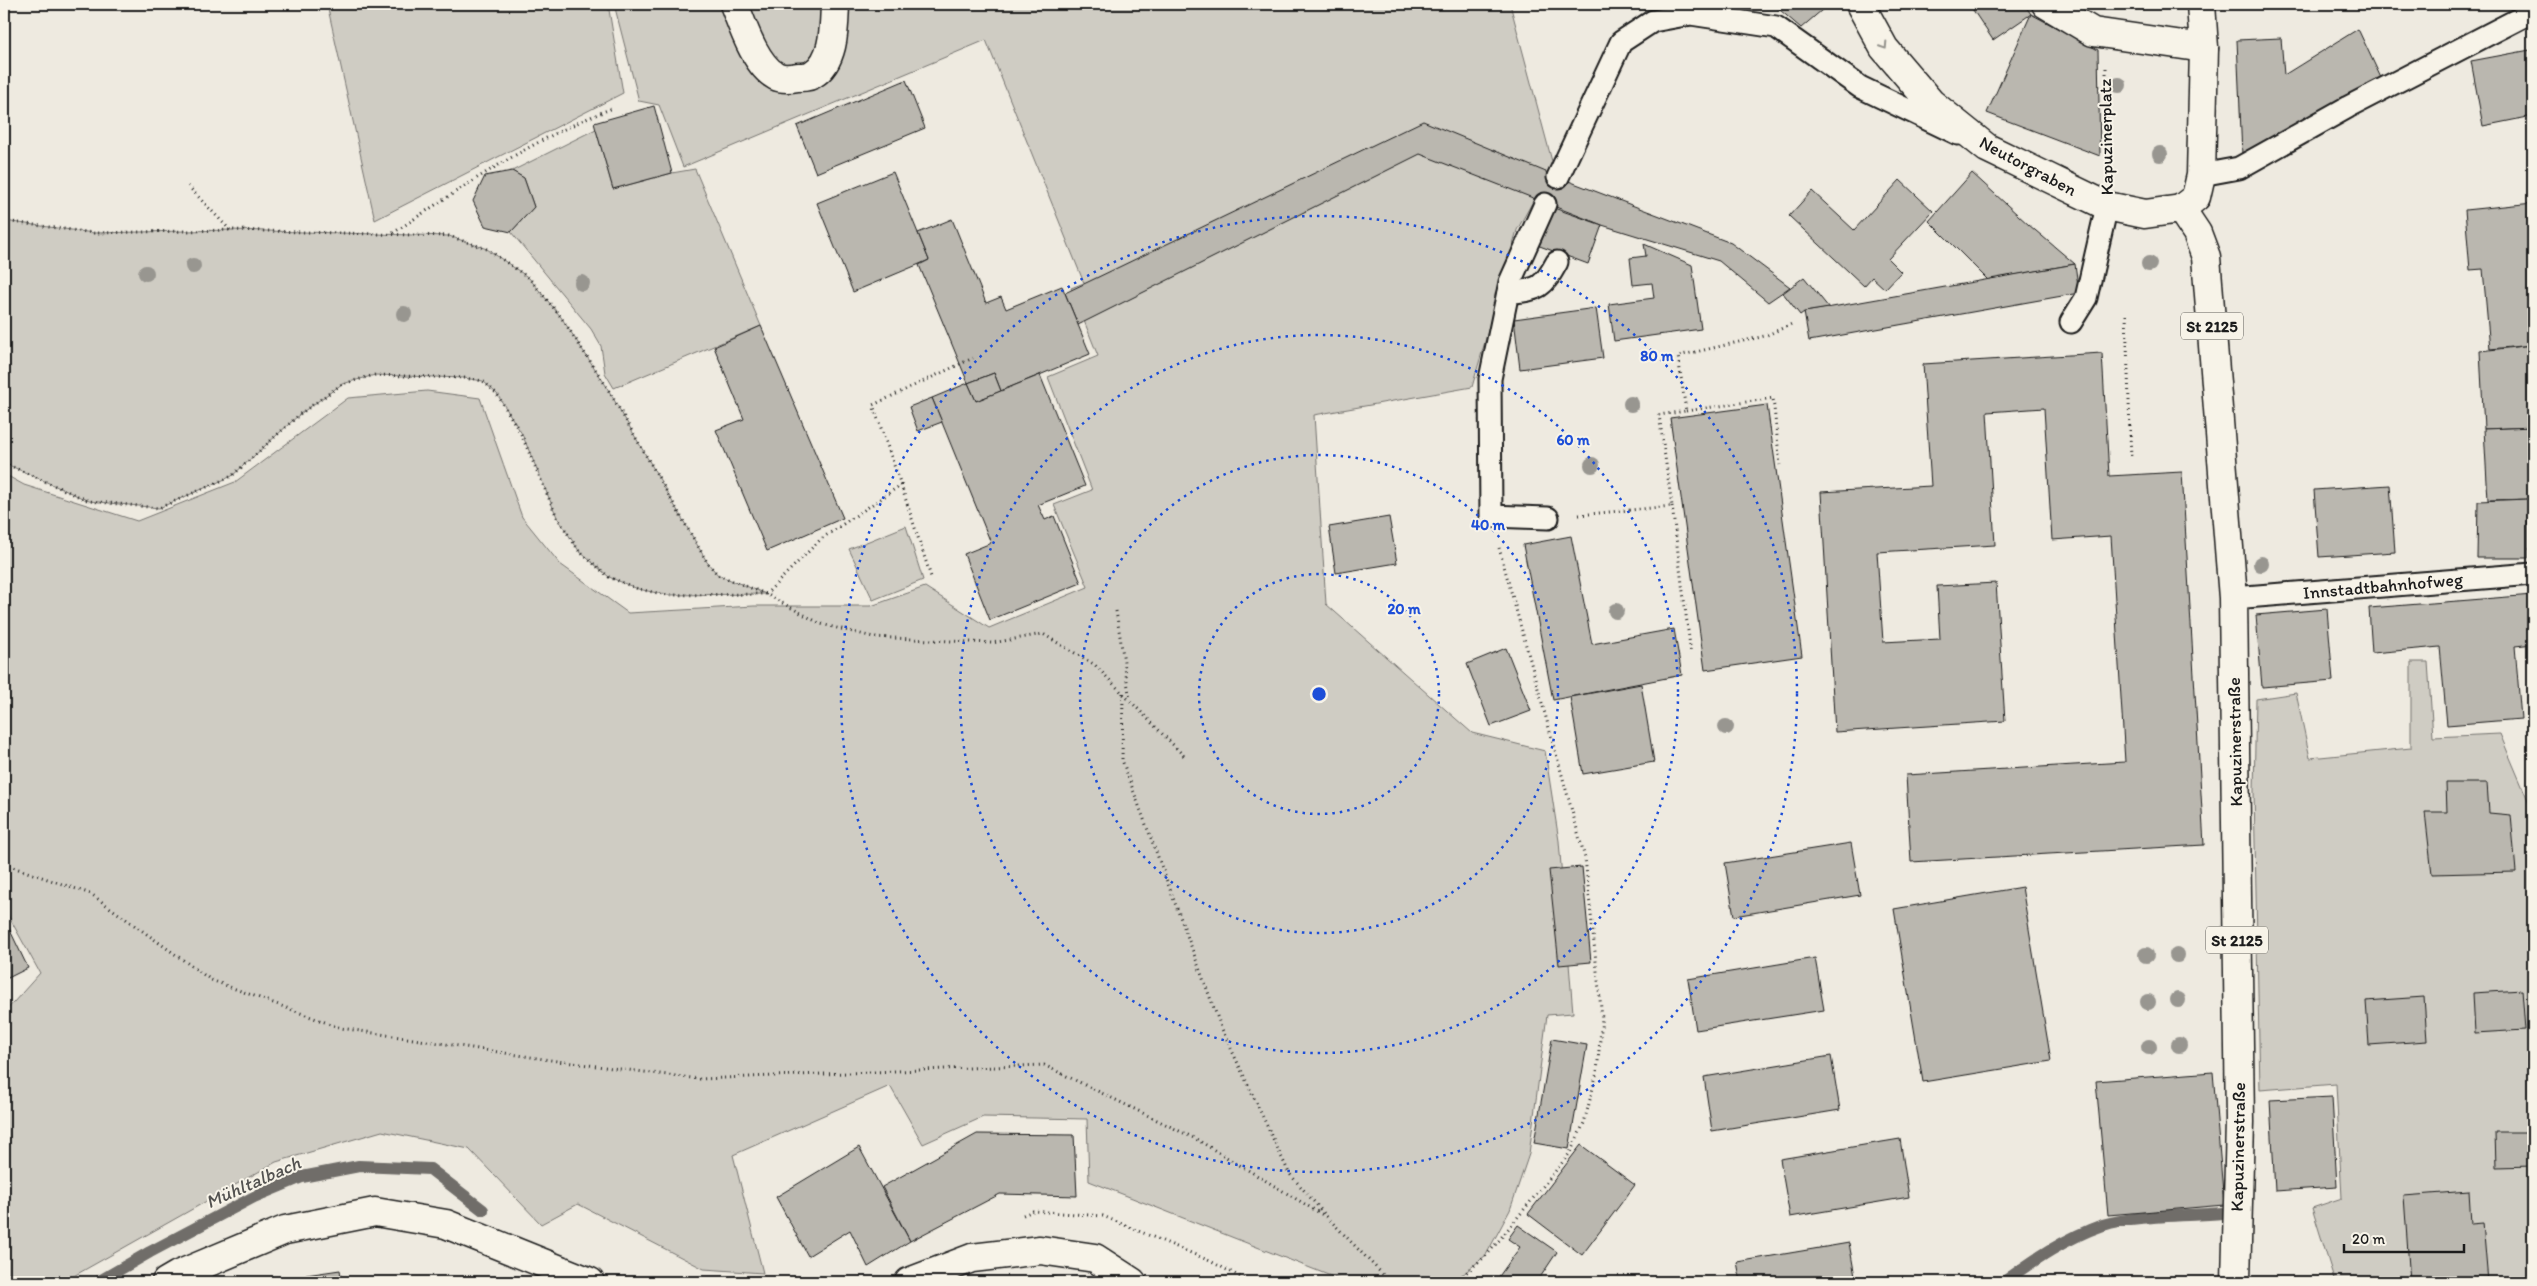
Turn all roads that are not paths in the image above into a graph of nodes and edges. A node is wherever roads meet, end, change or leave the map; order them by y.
1 (734, 4) edge
2 (835, 4) edge
3 (1860, 4) edge
4 (2046, 4) edge
5 (2201, 4) edge
6 (2526, 15) dead end
7 (2204, 48) junction
8 (1987, 148) junction
9 (2201, 174) junction
10 (1558, 177) dead end
11 (1545, 204) dead end
12 (2107, 206) junction
13 (2181, 209) junction
14 (1557, 262) dead end
15 (1508, 293) junction
16 (2071, 322) dead end
17 (1548, 518) road end
18 (2533, 574) edge
19 (2233, 598) junction
20 (166, 1282) edge
21 (590, 1282) edge
22 (910, 1282) edge
23 (1132, 1282) edge
24 (2236, 1282) edge

1 - 2 main road
3 -> 8 main road, Neutorgraben
4 - 7 main road
5 - 7 main road
6 - 9 lane
7 - 9 main road
8 - 10 lane
8 - 12 main road, Neutorgraben
9 - 13 main road
11 - 15 lane
12 - 13 main road, Kapuzinerplatz
12 - 16 lane
13 - 19 main road, Kapuzinerstraße / St 2125
14 - 15 lane
15 - 17 lane
18 - 19 lane, Innstadtbahnhofweg
19 - 24 main road, Kapuzinerstraße / St 2125
20 - 21 main road
22 - 23 main road

